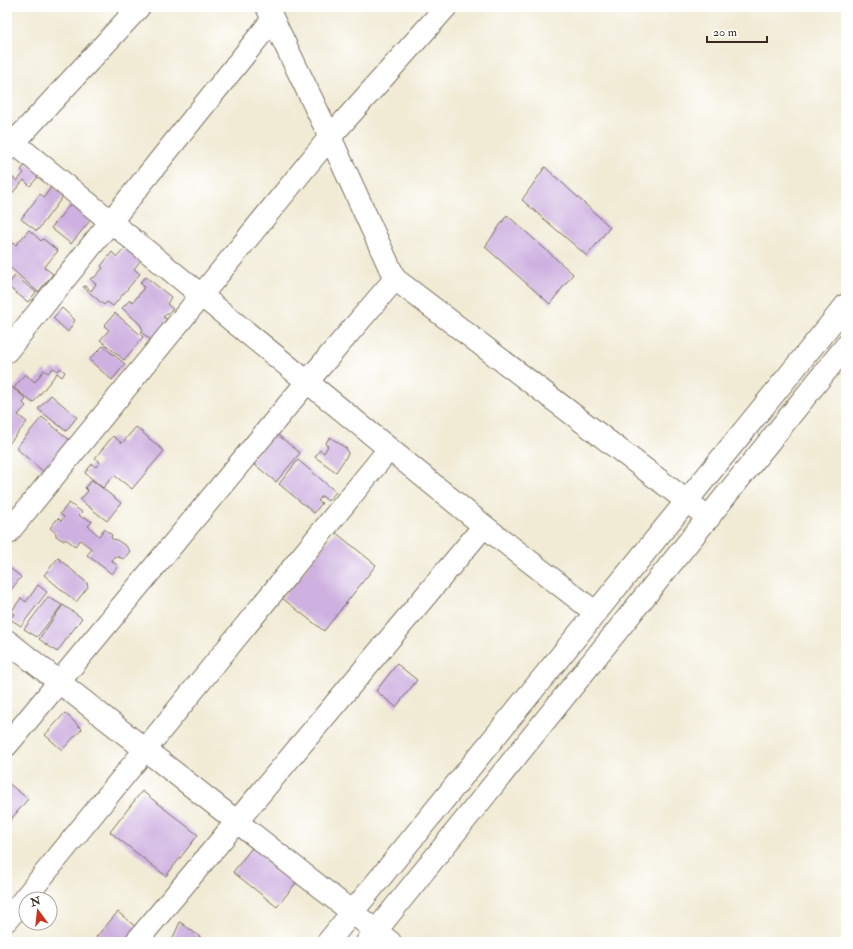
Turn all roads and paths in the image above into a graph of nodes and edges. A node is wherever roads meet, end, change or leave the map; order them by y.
1 (139, 7) edge
2 (446, 7) edge
3 (270, 13) edge
4 (330, 137) junction
5 (9, 143) edge
6 (112, 222) junction
7 (395, 279) junction
8 (201, 296) junction
9 (846, 305) edge
10 (846, 346) edge
11 (7, 351) edge
12 (307, 382) junction
13 (389, 449) junction
14 (687, 501) junction
15 (709, 518) junction
16 (484, 526) junction
17 (7, 534) edge
18 (596, 614) junction
19 (7, 641) edge
20 (59, 682) junction
21 (7, 745) edge
22 (145, 750) junction
23 (237, 822) junction
24 (352, 912) junction
25 (7, 920) edge
26 (378, 938) edge
27 (136, 942) edge
28 (328, 942) edge

1 - 5 street
2 - 4 street
3 - 4 street
3 - 6 street
4 - 7 street
4 - 8 street
5 - 6 street
6 - 8 street
6 - 11 street
7 - 12 street
7 - 14 street
8 - 12 street
8 - 17 street
9 - 14 street
10 - 15 street
12 - 13 street
12 - 20 street
13 - 16 street
13 - 22 street
14 - 15 street
14 - 18 street
15 - 26 street
16 - 18 street
16 - 23 street
18 - 24 street
19 - 20 street
20 - 21 street
20 - 22 street
22 - 23 street
22 - 25 street
23 - 24 street
23 - 27 street
24 - 26 street
24 - 28 street

